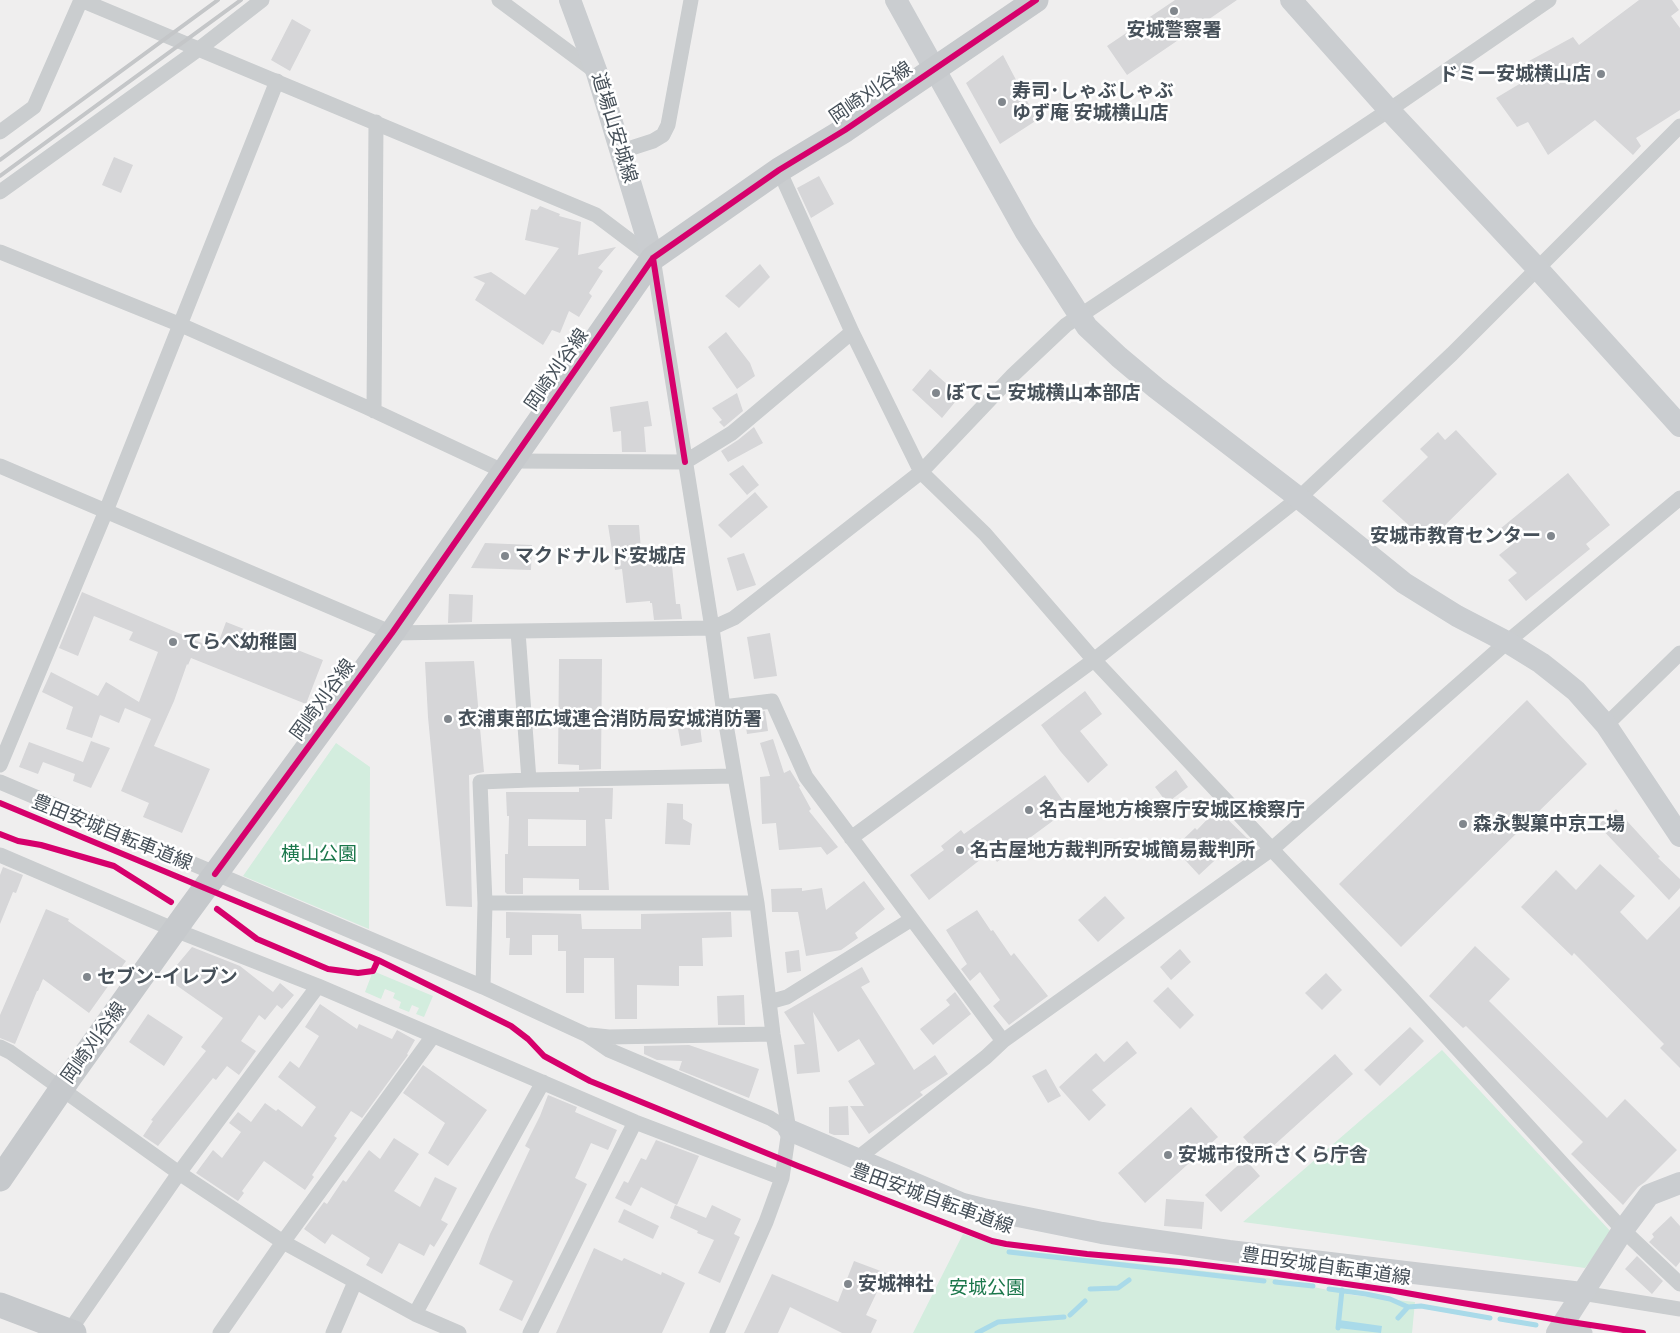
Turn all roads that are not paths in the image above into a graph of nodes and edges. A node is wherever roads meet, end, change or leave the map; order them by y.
1 (81, 0) edge
2 (262, 0) edge
3 (499, 0) edge
4 (570, 0) edge
5 (691, 0) edge
6 (896, 0) edge
7 (1036, 0) edge
8 (1291, 0) edge
9 (1549, 0) edge
10 (199, 49) junction
11 (935, 68) junction
12 (598, 73) junction
13 (277, 82) junction
14 (1389, 110) junction
15 (376, 122) junction
16 (1680, 126) edge
17 (0, 132) edge
18 (622, 150) junction
19 (779, 170) junction
20 (0, 192) edge
21 (0, 252) edge
22 (653, 258) junction
23 (1537, 268) junction
24 (1078, 316) junction
25 (181, 326) junction
26 (852, 332) junction
27 (374, 411) junction
28 (1680, 426) edge
29 (685, 462) junction
30 (0, 466) edge
31 (509, 467) junction
32 (921, 472) junction
33 (1299, 498) junction
34 (1680, 498) edge
35 (106, 511) junction
36 (712, 628) junction
37 (518, 632) junction
38 (392, 633) junction
39 (1507, 642) junction
40 (1680, 653) edge
41 (1094, 660) junction
42 (723, 707) junction
43 (1606, 726) junction
44 (0, 766) edge
45 (734, 776) junction
46 (528, 780) junction
47 (0, 782) edge
48 (1680, 836) edge
49 (851, 838) junction
50 (1272, 849) junction
51 (0, 855) edge
52 (216, 874) junction
53 (485, 903) junction
54 (757, 903) junction
55 (912, 919) junction
56 (175, 930) junction
57 (318, 986) junction
58 (483, 987) junction
59 (769, 1002) junction
60 (587, 1034) junction
61 (773, 1034) junction
62 (433, 1036) junction
63 (1003, 1041) junction
64 (0, 1047) edge
65 (543, 1082) junction
66 (61, 1089) junction
67 (635, 1122) junction
68 (789, 1130) junction
69 (858, 1158) junction
70 (179, 1173) junction
71 (0, 1178) edge
72 (782, 1178) junction
73 (1680, 1183) edge
74 (1623, 1230) junction
75 (283, 1242) junction
76 (355, 1282) junction
77 (1680, 1284) edge
78 (1582, 1294) junction
79 (0, 1304) edge
80 (1680, 1309) edge
81 (415, 1314) junction
82 (1558, 1331) edge
83 (71, 1332) edge
84 (220, 1333) edge
85 (332, 1333) edge
86 (459, 1333) edge
87 (530, 1333) edge
88 (717, 1333) edge
89 (1585, 1333) edge

1 - 10 street
1 - 17 street
2 - 10 street
3 - 12 street
4 - 12 street, 道場山安城線
5 - 18 street
6 - 11 street
7 - 11 main road, 岡崎刈谷線
8 - 14 street
9 - 14 street
10 - 13 street
10 - 20 street
11 - 19 main road, 岡崎刈谷線
11 - 24 street
12 - 18 street, 道場山安城線
13 - 15 street
13 - 25 street
14 - 23 street
14 - 24 street
15 - 22 street
15 - 27 street
16 - 23 street
18 - 22 street, 道場山安城線
19 - 22 main road, 岡崎刈谷線
19 - 26 street
21 - 25 street
22 - 29 street
22 - 31 main road, 岡崎刈谷線
23 - 28 street
23 - 33 street
24 - 32 street
24 - 33 street
25 - 27 street
25 - 35 street
26 - 29 street
26 - 32 street
27 - 31 street
29 - 31 street
29 - 36 street
30 - 35 street
31 - 38 main road, 岡崎刈谷線
32 - 36 street
32 - 41 street
33 - 39 street
33 - 41 street
34 - 39 street
35 - 38 street
35 - 44 street
36 - 37 street
36 - 42 street
37 - 38 street
37 - 46 street
38 - 52 main road, 岡崎刈谷線
39 - 43 street
39 - 50 street
40 - 43 street
41 - 49 street
41 - 50 street
42 - 45 street
42 - 49 street
43 - 48 street
45 - 46 street
45 - 54 street
46 - 53 street
47 - 52 street
49 - 55 street
50 - 63 street
50 - 74 street
51 - 56 street
52 - 56 main road, 岡崎刈谷線
52 - 58 street
53 - 54 street
53 - 58 street
54 - 59 street
55 - 59 street
55 - 63 street
56 - 57 street
56 - 66 main road, 岡崎刈谷線
57 - 62 street
57 - 70 street
58 - 60 street
59 - 61 street
60 - 61 street
60 - 68 street
61 - 68 street
62 - 65 street
62 - 75 street
63 - 69 street
64 - 66 street
65 - 67 street
65 - 81 street
66 - 70 street
66 - 71 main road, 岡崎刈谷線
67 - 72 street
67 - 87 street
68 - 69 street
68 - 72 street
69 - 78 street
70 - 75 street
70 - 83 street
72 - 88 street
73 - 74 street
74 - 77 street
74 - 78 street
75 - 76 street
75 - 84 street
76 - 81 street
76 - 85 street
78 - 80 street
78 - 82 street
79 - 83 main road
81 - 86 street
82 - 89 street

